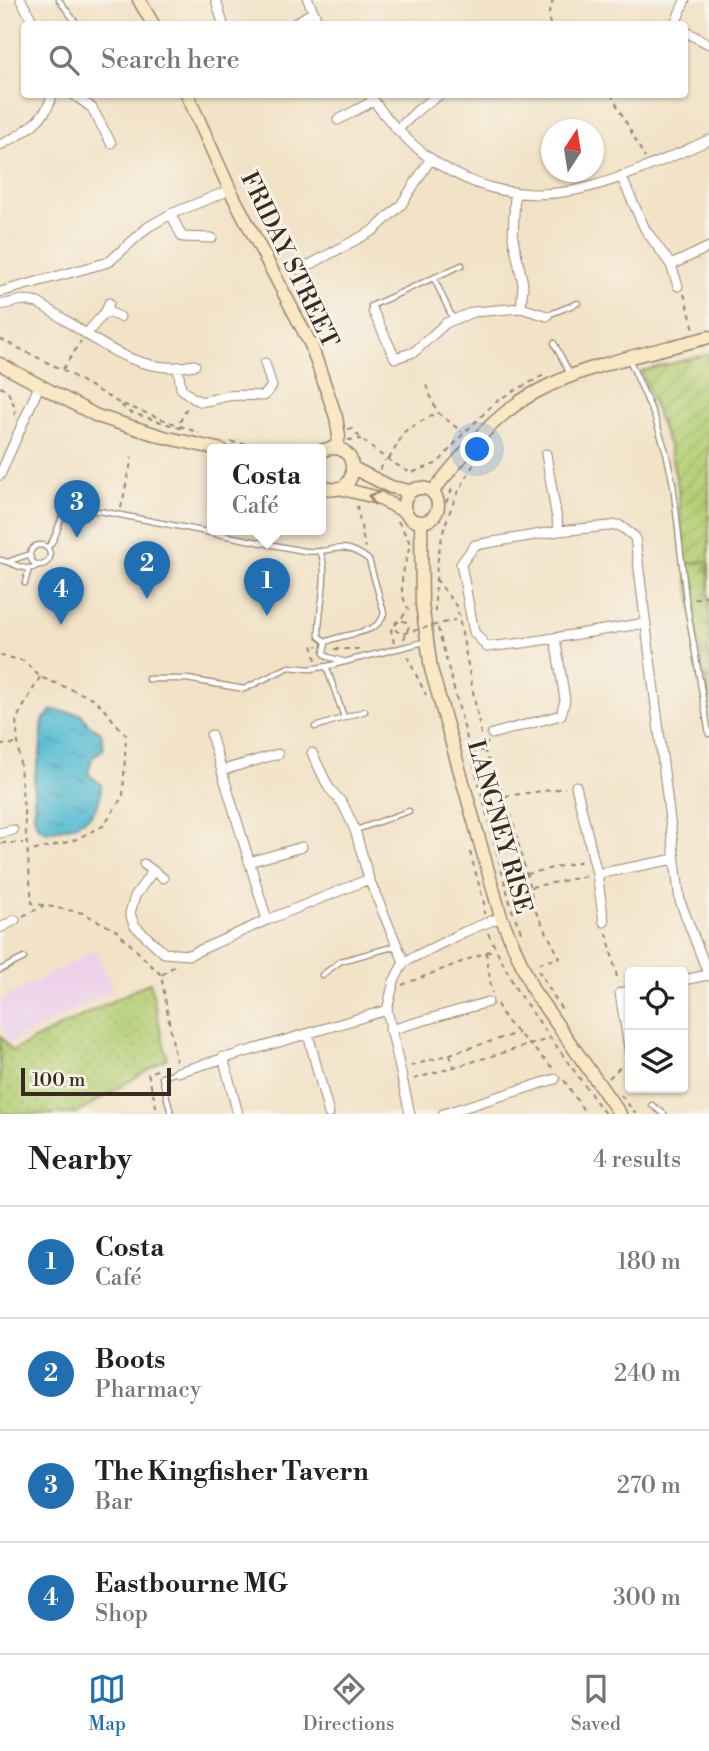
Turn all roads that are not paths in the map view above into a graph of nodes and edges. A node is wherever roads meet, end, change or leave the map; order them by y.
1 (20, 0) edge
2 (59, 0) edge
3 (139, 0) edge
4 (216, 0) edge
5 (308, 0) edge
6 (685, 0) edge
7 (313, 12) junction
8 (32, 21) edge
9 (75, 21) edge
10 (151, 21) edge
11 (222, 21) edge
12 (298, 21) edge
13 (318, 21) edge
14 (676, 21) edge
15 (688, 33) edge
16 (709, 44) edge
17 (52, 98) edge
18 (78, 98) edge
19 (189, 98) edge
20 (371, 98) edge
21 (435, 98) edge
22 (338, 120) dead end
23 (397, 130) junction
24 (709, 140) edge
25 (111, 143) dead end
26 (0, 145) edge
27 (430, 160) junction
28 (621, 176) junction
29 (230, 190) junction
30 (514, 192) junction
31 (171, 214) junction
32 (212, 238) dead end
33 (709, 247) edge
34 (462, 265) dead end
35 (671, 265) junction
36 (300, 270) dead end
37 (434, 278) junction
38 (678, 286) road end
39 (0, 292) edge
40 (578, 303) dead end
41 (0, 305) edge
42 (521, 307) junction
43 (373, 311) joint
44 (547, 316) joint
45 (120, 317) dead end
46 (453, 319) junction
47 (87, 333) junction
48 (703, 339) edge
49 (554, 343) dead end
50 (628, 359) junction
51 (265, 363) dead end
52 (0, 364) edge
53 (195, 365) dead end
54 (178, 368) junction
55 (570, 375) junction
56 (40, 383) junction
57 (212, 444) edge
58 (337, 445) junction
59 (326, 447) edge
60 (546, 454) dead end
61 (353, 468) junction
62 (0, 475) edge
63 (326, 487) edge
64 (436, 487) junction
65 (339, 488) junction
66 (410, 491) junction
67 (401, 516) junction
68 (421, 522) junction
69 (559, 531) junction
70 (207, 532) edge
71 (222, 535) edge
72 (47, 548) junction
73 (320, 551) junction
74 (30, 554) junction
75 (0, 560) edge
76 (9, 562) junction
77 (37, 566) junction
78 (29, 568) junction
79 (25, 583) dead end
80 (646, 623) junction
81 (555, 638) junction
82 (427, 642) junction
83 (325, 644) junction
84 (345, 662) junction
85 (326, 666) junction
86 (148, 679) dead end
87 (365, 711) dead end
88 (344, 717) junction
89 (315, 726) dead end
90 (492, 734) road end
91 (709, 734) edge
92 (211, 735) dead end
93 (312, 753) dead end
94 (278, 754) dead end
95 (223, 769) junction
96 (576, 786) road end
97 (408, 811) dead end
98 (13, 830) dead end
99 (355, 830) junction
100 (0, 832) edge
101 (302, 847) dead end
102 (675, 859) junction
103 (250, 862) junction
104 (144, 864) dead end
105 (153, 870) junction
106 (597, 874) junction
107 (163, 878) dead end
108 (369, 879) junction
109 (501, 917) junction
110 (15, 920) road end
111 (267, 920) junction
112 (604, 922) road end
113 (0, 928) edge
114 (396, 946) junction
115 (24, 958) dead end
116 (404, 962) junction
117 (0, 970) edge
118 (322, 975) dead end
119 (709, 975) edge
120 (688, 979) edge
121 (488, 1002) dead end
122 (387, 1010) junction
123 (390, 1030) junction
124 (308, 1034) junction
125 (223, 1058) junction
126 (178, 1072) joint
127 (558, 1077) road end
128 (652, 1105) dead end
129 (171, 1114) edge
130 (238, 1114) edge
131 (329, 1114) edge
132 (410, 1114) edge
133 (443, 1114) edge
134 (620, 1114) edge
135 (664, 1114) edge

1 - 8 street
2 - 9 lane
3 - 10 main road
4 - 11 street
5 - 7 street
6 - 14 street
7 - 12 street
7 - 13 street
15 - 16 street
17 - 26 street
18 - 25 street
19 - 29 main road, FRIDAY STREET
20 - 22 street
20 - 23 street
21 - 23 street
23 - 27 street
24 - 28 street
27 - 30 street
27 - 36 street
28 - 30 street
28 - 35 street
29 - 31 street
29 - 58 main road, FRIDAY STREET
30 - 42 street
31 - 32 street
31 - 39 street
33 - 35 street
34 - 37 lane
35 - 38 street
37 - 43 lane
37 - 46 lane
40 - 44 lane
41 - 47 street
42 - 44 street
42 - 46 street
43 - 46 street
45 - 47 street
47 - 54 street
48 - 50 main road
49 - 55 lane
50 - 55 main road
50 - 91 lane
51 - 54 street
52 - 56 main road
53 - 54 street
55 - 64 main road
56 - 57 main road
56 - 62 street
58 - 59 main road
58 - 61 main road
60 - 69 street
61 - 65 main road
61 - 66 main road
63 - 65 main road
64 - 66 main road
64 - 68 main road
67 -> 65 main road
66 - 67 main road
67 - 68 main road
68 - 82 main road, LANGNEY RISE
69 - 80 street
69 - 81 street
70 - 72 lane
71 - 73 lane
72 - 74 lane
72 - 77 lane
73 - 83 lane
73 - 83 lane
74 - 76 lane
74 - 77 lane
75 - 76 lane
76 - 78 lane
77 - 78 lane
78 - 79 lane
80 - 81 street
80 - 102 street
81 - 90 street
82 - 84 lane
82 - 109 main road, LANGNEY RISE
83 - 84 lane
84 - 85 lane
85 - 86 lane
85 - 88 lane
87 - 88 lane
88 - 89 lane
92 - 95 street
93 - 99 street
94 - 95 street
95 - 103 street
96 - 106 street
97 - 99 lane
98 - 100 street
99 - 108 street
101 - 103 street
102 - 106 street
102 - 119 street
103 - 111 street
104 - 105 street
105 - 107 street
105 - 111 street
106 - 112 street
108 - 111 street
108 - 114 street
109 - 116 street
109 - 134 main road, LANGNEY RISE
110 - 113 street
114 - 116 street
114 - 118 lane
115 - 117 lane
116 - 122 street
119 - 120 street
121 - 123 street
122 - 123 street
122 - 124 street
123 - 132 street
124 - 125 street
124 - 131 street
125 - 126 street
125 - 130 street
126 - 129 lane
127 - 133 street
128 - 135 lane

